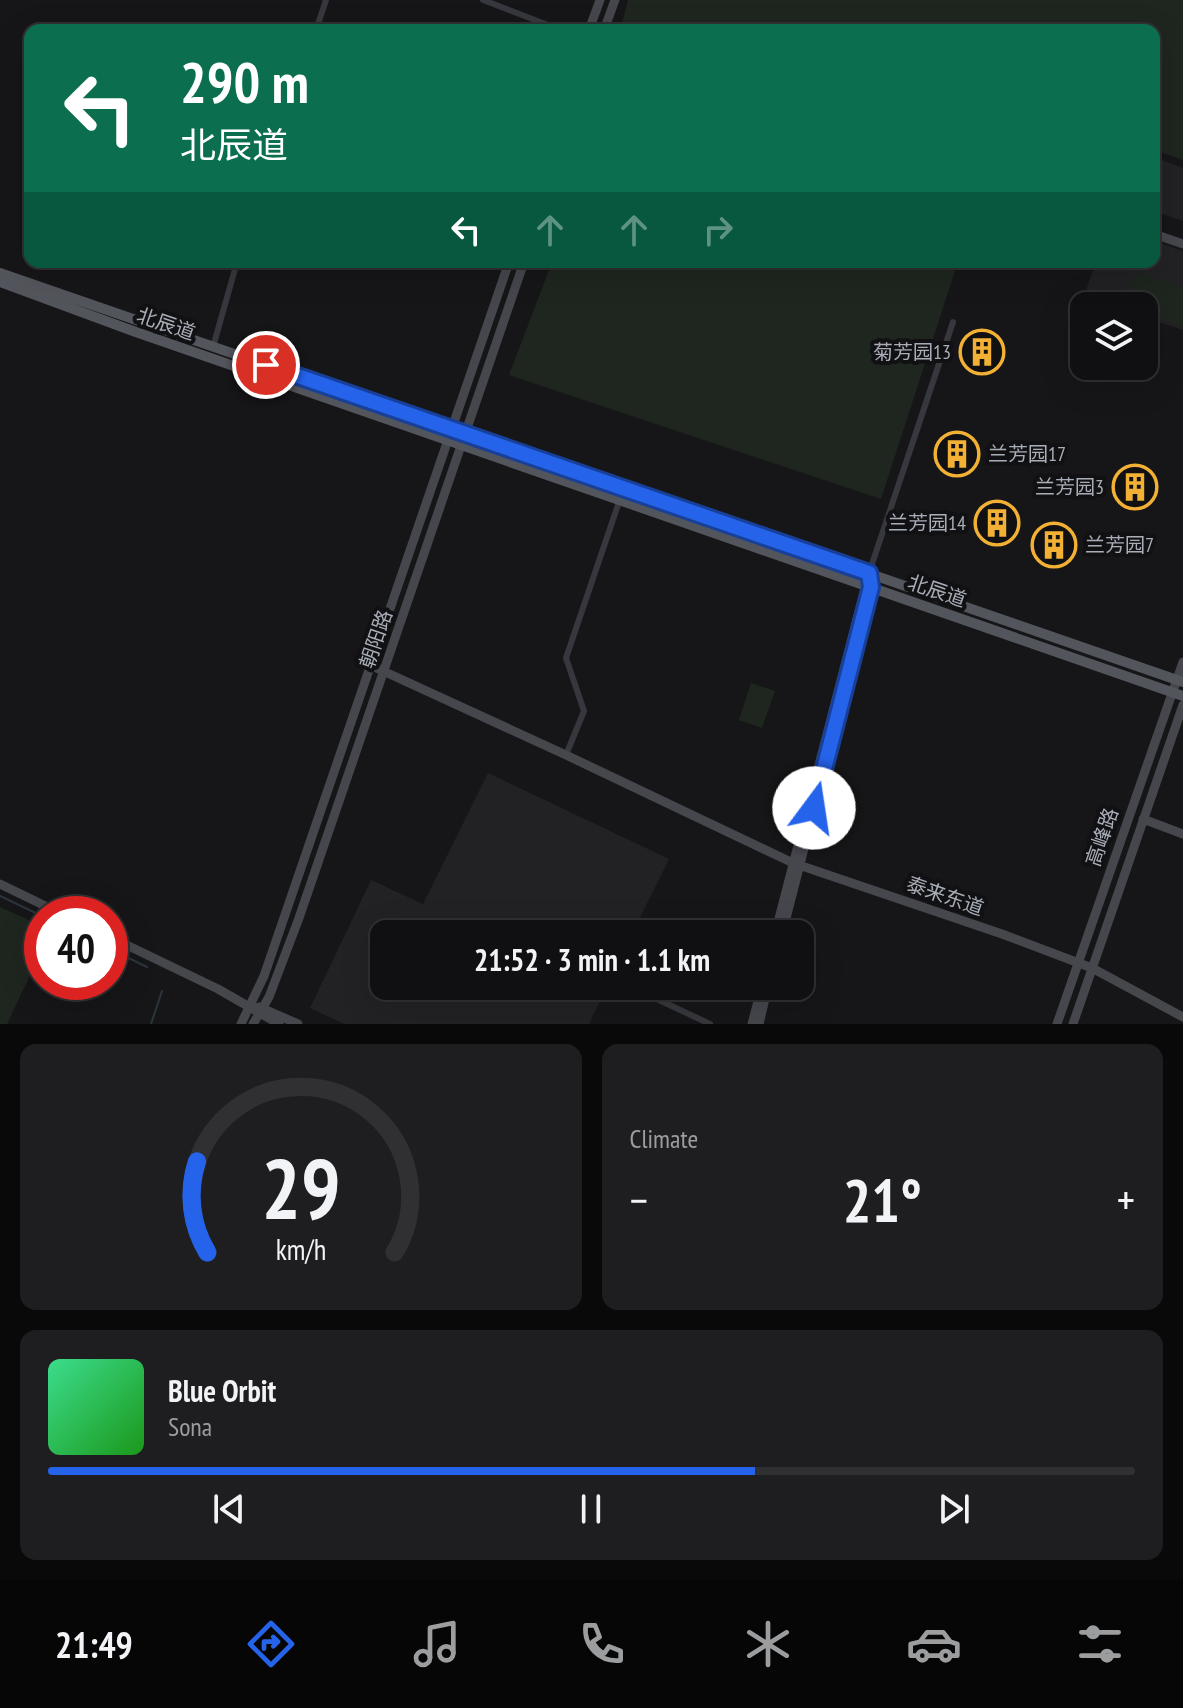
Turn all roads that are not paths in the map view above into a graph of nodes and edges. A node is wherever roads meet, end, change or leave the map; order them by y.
1 (324, 0) edge
2 (483, 0) edge
3 (600, 0) edge
4 (615, 0) edge
5 (316, 24) edge
6 (545, 24) edge
7 (591, 24) edge
8 (606, 24) edge
9 (1160, 233) edge
10 (1183, 241) edge
11 (233, 268) edge
12 (507, 268) edge
13 (522, 268) edge
14 (0, 272) edge
15 (6, 283) edge
16 (953, 322) dead end
17 (211, 346) junction
18 (209, 357) junction
19 (451, 428) junction
20 (465, 433) junction
21 (447, 440) junction
22 (461, 445) junction
23 (620, 499) junction
24 (869, 573) junction
25 (868, 586) junction
26 (1183, 662) edge
27 (370, 665) junction
28 (384, 670) junction
29 (1180, 681) edge
30 (1178, 694) edge
31 (1183, 705) edge
32 (566, 755) junction
33 (1143, 819) junction
34 (1183, 834) edge
35 (796, 865) junction
36 (0, 884) edge
37 (25, 896) edge
38 (779, 920) edge
39 (785, 920) edge
40 (128, 946) edge
41 (1078, 963) junction
42 (1092, 968) junction
43 (659, 1000) edge
44 (758, 1000) edge
45 (765, 1000) edge
46 (251, 1006) junction
47 (259, 1015) edge
48 (1183, 1017) edge
49 (241, 1024) edge
50 (279, 1024) edge
51 (298, 1024) edge
52 (710, 1024) edge
53 (752, 1024) edge
54 (759, 1024) edge
55 (1057, 1024) edge
56 (1073, 1024) edge

1 - 5 street
2 - 6 street
3 - 7 main road
4 - 8 main road
9 - 10 main road
11 - 17 street
12 - 19 main road, 朝阳路
13 - 20 main road, 朝阳路
14 - 15 main road, 北辰道
15 - 17 main road, 北辰道
15 - 18 main road, 北辰道
16 - 24 street
17 - 18 street
17 - 19 main road, 北辰道
18 - 21 main road, 北辰道
19 - 20 main road, 北辰道
19 - 21 main road, 朝阳路
20 - 22 main road, 朝阳路
20 - 24 main road, 北辰道
21 - 22 main road, 北辰道
21 - 27 main road, 朝阳路
22 - 23 main road, 北辰道
22 - 28 main road, 朝阳路
23 - 25 main road, 北辰道
23 - 32 street
24 - 25 main road
24 - 29 main road, 北辰道
25 - 30 main road, 北辰道
25 - 35 main road
26 - 29 main road, 高峰路
27 - 28 main road, 泰来东道
27 - 46 main road, 朝阳路
28 - 32 main road, 泰来东道
28 - 47 main road, 朝阳路
29 - 30 main road, 高峰路
30 - 41 main road, 高峰路
31 - 33 main road, 高峰路
32 - 35 main road, 泰来东道
33 - 34 main road
33 - 42 main road, 高峰路
35 - 38 main road
35 - 39 main road
35 - 41 main road, 泰来东道
36 - 37 main road
40 - 46 main road
41 - 42 main road, 泰来东道
41 - 55 main road, 高峰路
42 - 48 main road, 泰来东道
42 - 56 main road, 高峰路
43 - 52 street
44 - 53 main road
45 - 54 main road
46 - 47 main road
46 - 49 main road, 朝阳路
47 - 50 main road
47 - 51 main road

